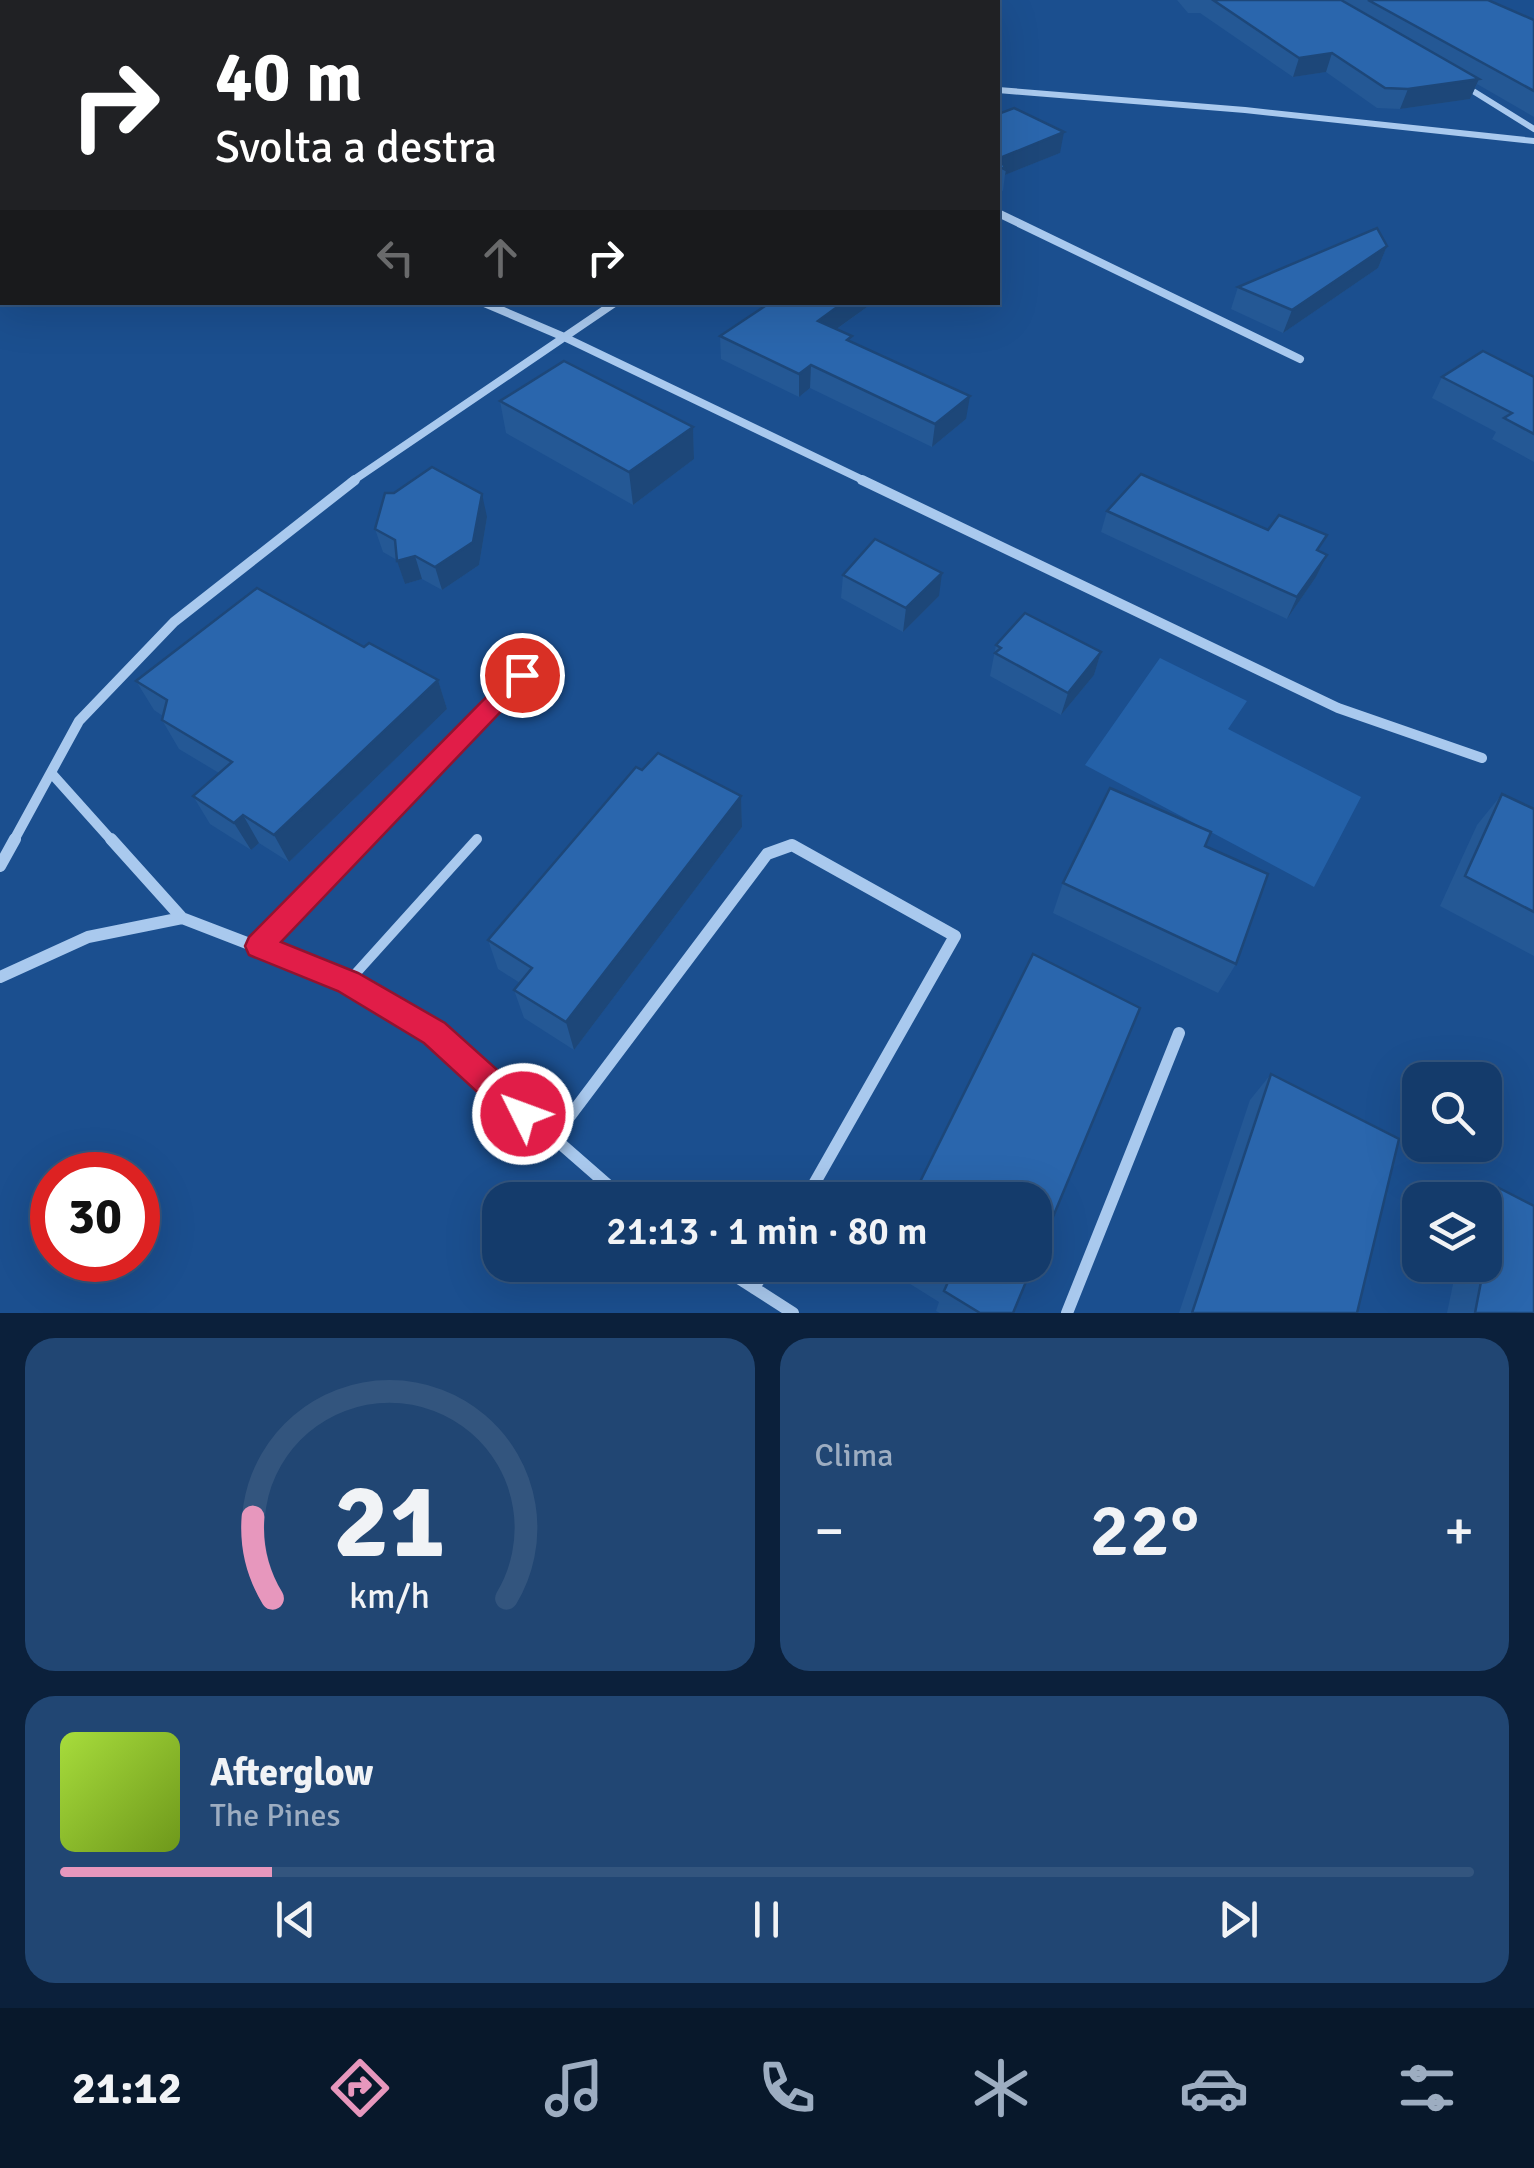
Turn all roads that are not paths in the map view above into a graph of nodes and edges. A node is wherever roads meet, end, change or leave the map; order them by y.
1 (1456, 80) edge
2 (1000, 90) edge
3 (1534, 129) edge
4 (1534, 141) edge
5 (1000, 214) edge
6 (489, 305) edge
7 (612, 305) edge
8 (564, 337) junction
9 (1300, 359) dead end
10 (522, 675) dead end
11 (1482, 758) dead end
12 (53, 775) junction
13 (477, 839) dead end
14 (0, 866) edge
15 (182, 918) junction
16 (259, 946) junction
17 (0, 977) edge
18 (348, 982) junction
19 (1179, 1033) dead end
20 (552, 1140) junction
21 (603, 1182) edge
22 (814, 1182) edge
23 (745, 1282) edge
24 (758, 1282) edge
25 (754, 1288) junction
26 (793, 1313) edge
27 (1067, 1313) edge

1 - 3 street
2 - 4 street
5 - 9 street
6 - 8 street
7 - 8 street
8 - 11 street
8 - 12 street
10 - 16 lane
12 - 14 street
12 - 15 street
13 - 18 lane
15 - 16 street
15 - 17 street
16 - 18 street
18 - 20 street
19 - 27 street
20 - 21 street
20 - 22 street
23 - 25 street
24 - 25 street
25 - 26 street

